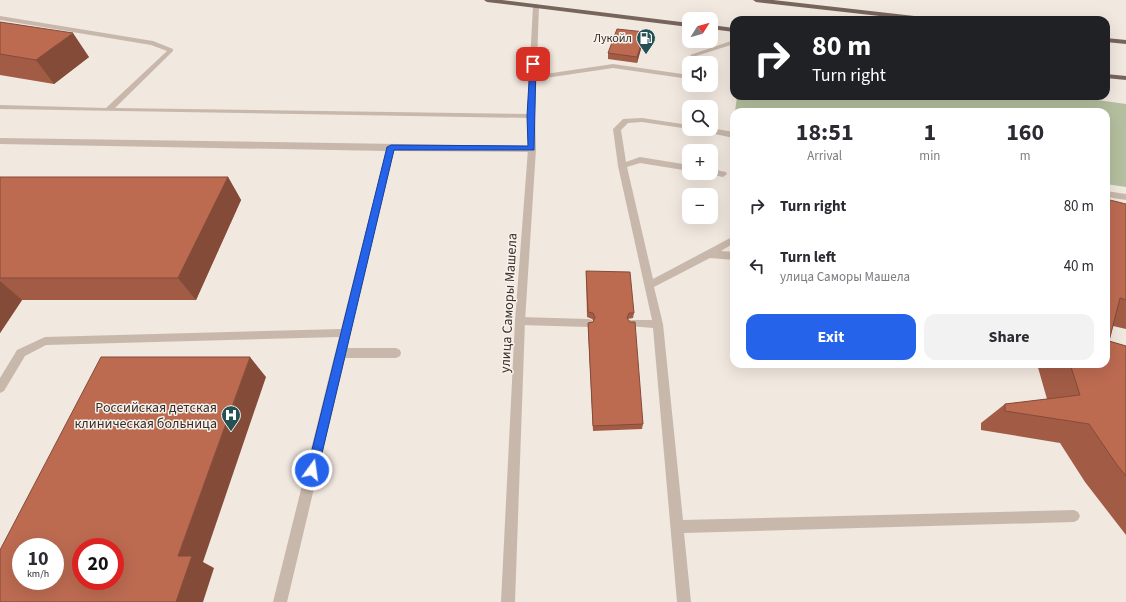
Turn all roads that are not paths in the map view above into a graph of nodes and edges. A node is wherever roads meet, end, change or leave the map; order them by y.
1 (487, 0) edge
2 (756, 0) edge
3 (536, 6) junction
4 (897, 16) edge
5 (0, 18) edge
6 (682, 24) edge
7 (718, 29) edge
8 (730, 30) edge
9 (1110, 40) edge
10 (1126, 42) edge
11 (730, 43) edge
12 (694, 55) dead end
13 (682, 76) edge
14 (1110, 76) edge
15 (532, 78) junction
16 (1126, 78) edge
17 (0, 107) edge
18 (108, 110) junction
19 (531, 116) junction
20 (682, 126) edge
21 (718, 132) edge
22 (730, 133) edge
23 (0, 141) edge
24 (391, 147) junction
25 (532, 149) junction
26 (622, 166) junction
27 (682, 167) edge
28 (718, 173) edge
29 (722, 174) dead end
30 (1110, 195) edge
31 (1126, 197) edge
32 (730, 241) edge
33 (709, 254) junction
34 (730, 256) edge
35 (649, 285) junction
36 (520, 321) junction
37 (588, 323) edge
38 (633, 323) edge
39 (658, 324) junction
40 (346, 332) junction
41 (341, 353) junction
42 (396, 353) dead end
43 (0, 388) edge
44 (1074, 516) dead end
45 (677, 527) junction
46 (280, 602) edge
47 (508, 602) edge
48 (684, 602) edge

1 - 3 main road
2 - 4 main road
3 - 6 main road
3 - 15 street, улица Саморы Машела
5 - 18 street
7 - 8 main road
9 - 10 main road
11 - 12 street
13 - 15 street
14 - 16 main road
15 - 19 street, улица Саморы Машела
17 - 18 street
18 - 19 street
19 - 25 street, улица Саморы Машела
20 - 26 street
21 - 22 street
23 - 24 street
24 - 25 street
24 - 40 street
25 - 36 street, улица Саморы Машела
26 - 27 street
26 - 35 street
28 - 29 street
30 - 31 street
32 - 33 street
33 - 34 street
33 - 35 street
35 - 39 street
36 - 37 street
36 - 47 street, улица Саморы Машела
38 - 39 street
39 - 45 street
40 - 41 street
40 - 43 street
41 - 42 street
41 - 46 street
44 - 45 street
45 - 48 street

